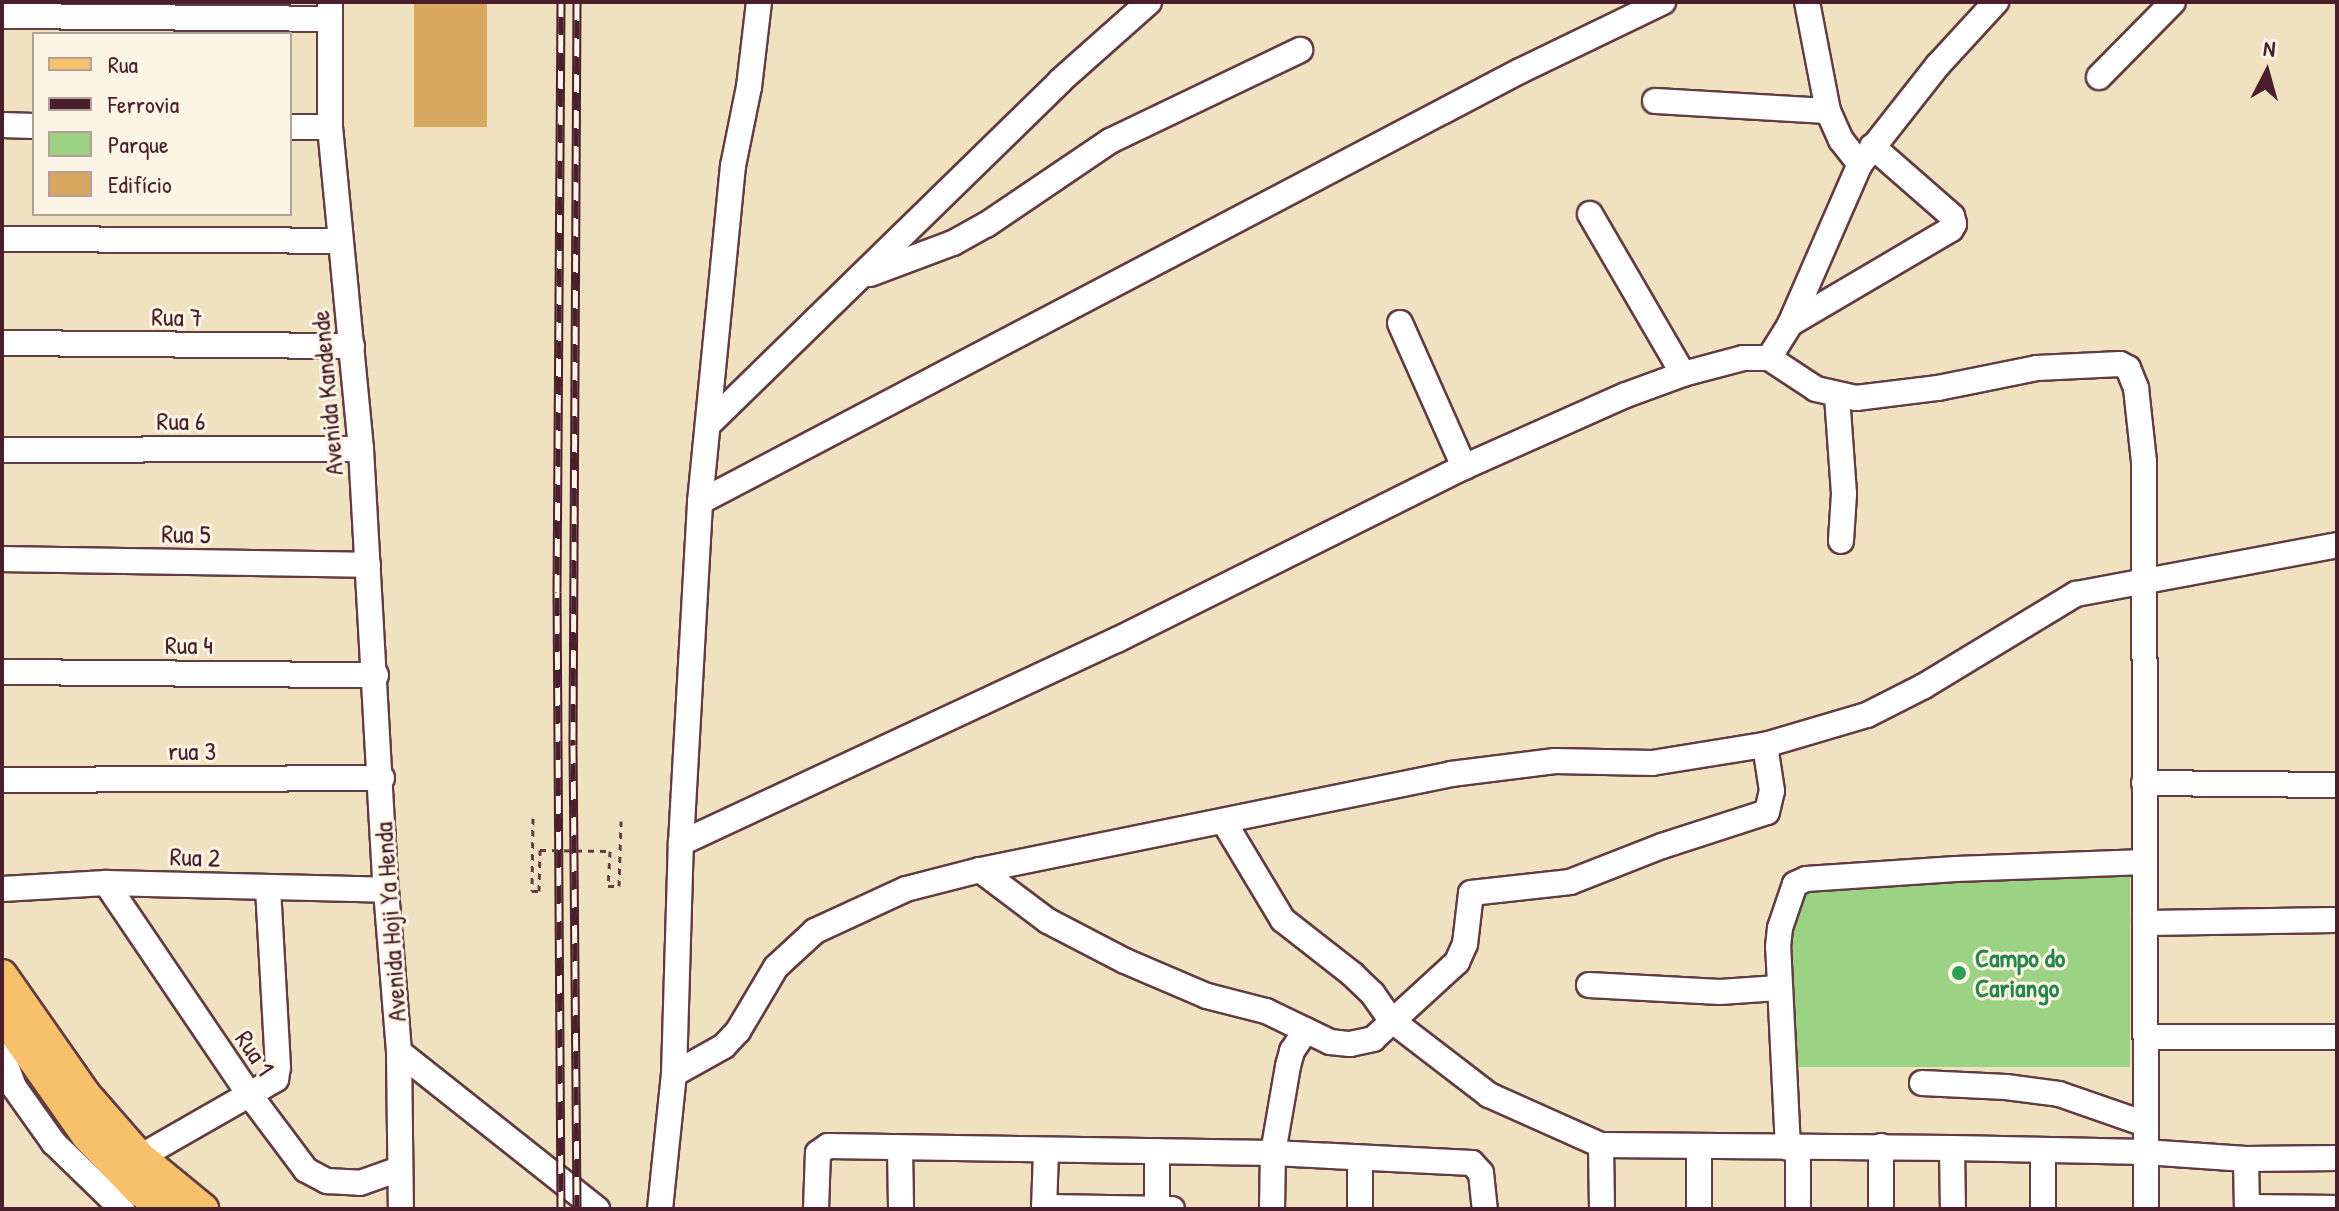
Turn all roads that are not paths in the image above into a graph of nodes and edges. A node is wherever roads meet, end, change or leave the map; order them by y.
1 (759, 2) edge
2 (1149, 2) edge
3 (1663, 2) edge
4 (1807, 2) edge
5 (1996, 2) edge
6 (2173, 2) edge
7 (330, 10) edge
8 (2, 16) edge
9 (1300, 50) dead end
10 (2099, 77) dead end
11 (1655, 101) dead end
12 (1828, 111) junction
13 (2, 125) edge
14 (32, 126) edge
15 (292, 127) edge
16 (330, 127) junction
17 (1866, 155) junction
18 (1590, 214) dead end
19 (2, 239) edge
20 (340, 241) junction
21 (863, 276) junction
22 (1400, 323) dead end
23 (1790, 324) junction
24 (2, 343) edge
25 (352, 346) junction
26 (1769, 358) junction
27 (1683, 374) junction
28 (1837, 396) junction
29 (708, 425) junction
30 (361, 449) junction
31 (2, 450) edge
32 (1464, 467) junction
33 (700, 502) junction
34 (1841, 541) dead end
35 (2337, 545) edge
36 (2, 559) edge
37 (368, 565) junction
38 (2145, 582) junction
39 (2, 672) edge
40 (376, 675) junction
41 (1765, 745) junction
42 (382, 778) junction
43 (2, 780) edge
44 (2144, 783) junction
45 (2337, 785) edge
46 (1224, 822) junction
47 (681, 843) junction
48 (2145, 862) junction
49 (980, 870) junction
50 (106, 883) junction
51 (268, 888) junction
52 (2, 889) edge
53 (386, 890) junction
54 (2337, 920) edge
55 (2145, 923) junction
56 (2, 975) edge
57 (1589, 985) dead end
58 (1778, 988) junction
59 (2, 1015) edge
60 (1390, 1019) junction
61 (1306, 1030) junction
62 (2146, 1037) junction
63 (2337, 1037) edge
64 (399, 1052) junction
65 (2, 1054) edge
66 (674, 1074) junction
67 (1922, 1083) dead end
68 (249, 1094) junction
69 (2145, 1124) junction
70 (1601, 1145) junction
71 (1881, 1146) junction
72 (1699, 1148) junction
73 (1952, 1148) junction
74 (900, 1149) junction
75 (1793, 1149) junction
76 (2043, 1150) junction
77 (1046, 1151) junction
78 (1157, 1151) junction
79 (2145, 1152) junction
80 (1273, 1153) junction
81 (140, 1157) junction
82 (1360, 1158) junction
83 (2337, 1158) edge
84 (2246, 1159) junction
85 (399, 1169) junction
86 (1044, 1208) edge
87 (2247, 1208) edge
88 (2337, 1208) edge
89 (122, 1209) edge
90 (163, 1209) edge
91 (203, 1209) edge
92 (401, 1209) edge
93 (597, 1209) edge
94 (660, 1209) edge
95 (816, 1209) edge
96 (901, 1209) edge
97 (1157, 1209) edge
98 (1172, 1209) edge
99 (1272, 1209) edge
100 (1360, 1209) edge
101 (1485, 1209) edge
102 (1602, 1209) edge
103 (1699, 1209) edge
104 (1798, 1209) edge
105 (1881, 1209) edge
106 (1953, 1209) edge
107 (2043, 1209) edge
108 (2146, 1209) edge

1 - 29 street
2 - 21 street
3 - 33 street
4 - 12 street
5 - 17 street
6 - 10 street
7 - 8 street
7 - 16 street, Avenida Kandende
9 - 21 street
11 - 12 street
12 - 17 street
13 - 14 street
15 - 16 street
16 - 20 street, Avenida Kandende
17 - 23 street
17 - 23 street
18 - 27 street
19 - 20 street
20 - 25 street, Avenida Kandende
21 - 29 street
22 - 32 street
23 - 26 street
24 - 25 street, Rua 7
25 - 30 street, Avenida Kandende
26 - 27 street
26 - 28 street
27 - 32 street
28 - 34 street
28 - 38 street
29 - 33 street
30 - 31 street, Rua 6
30 - 37 street, Avenida Kandende
32 - 47 street
33 - 47 street
35 - 38 street
36 - 37 street, Rua 5
37 - 40 street, Avenida Kandende
38 - 41 street
38 - 44 street
39 - 40 street, Rua 4
40 - 42 street, Avenida Kandende
41 - 46 street
41 - 60 street
42 - 43 street, rua 3
42 - 53 street, Avenida Hoji Ya Henda
44 - 45 street
44 - 48 street
46 - 49 street
46 - 60 street
47 - 66 street
48 - 55 street
48 - 58 street
49 - 61 street
49 - 66 street
50 - 51 street, Rua 2
50 - 52 street, Rua 2
50 - 68 street, Rua 1
51 - 53 street, Rua 2
51 - 68 street
53 - 64 street, Avenida Hoji Ya Henda
54 - 55 street
55 - 62 street
56 - 81 main road
57 - 58 street
58 - 75 street
59 - 90 main road
60 - 61 street
60 - 70 street
61 - 80 street
62 - 63 street
62 - 69 street
64 - 85 street
64 - 93 street, Avenida Hoji Ya Henda
65 - 89 street
66 - 94 street
67 - 69 street
68 - 81 street
68 - 85 street, Rua 1
69 - 79 street
70 - 72 street
70 - 102 street
71 - 73 street
71 - 75 street
71 - 105 street
72 - 75 street
72 - 103 street
73 - 76 street
73 - 106 street
74 - 77 street
74 - 95 street
74 - 96 street
75 - 104 street
76 - 79 street
76 - 107 street
77 - 78 street
77 - 86 street
78 - 80 street
78 - 97 street
79 - 84 street
79 - 108 street
80 - 82 street
80 - 99 street
81 - 91 main road
82 - 100 street
82 - 101 street
83 - 84 street
84 - 87 street
85 - 92 street
86 - 97 street
87 - 88 street
97 - 98 street

